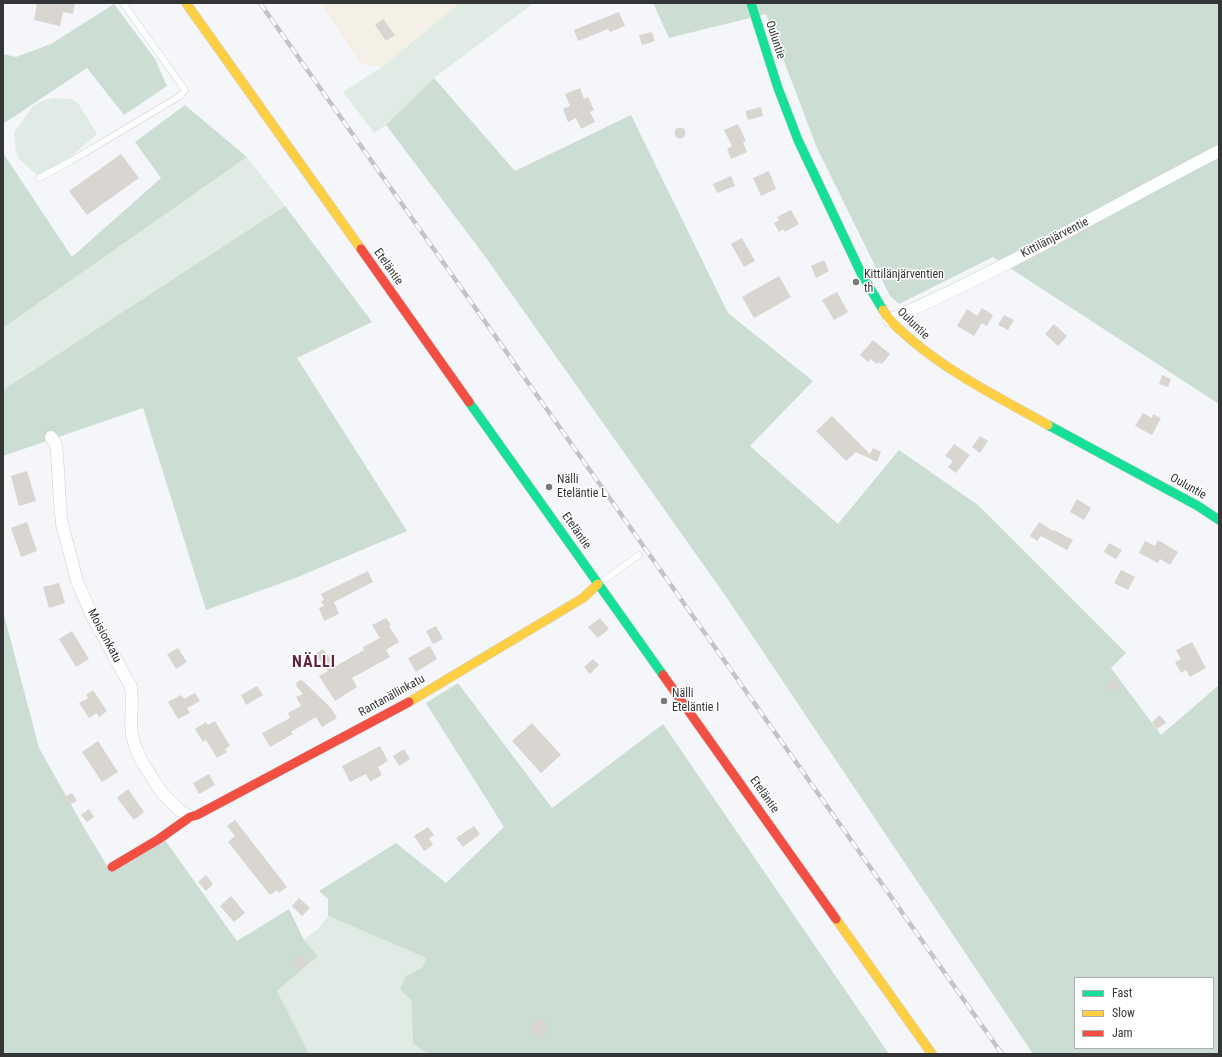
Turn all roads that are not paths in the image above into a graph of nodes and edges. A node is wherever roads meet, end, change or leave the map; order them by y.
1 (123, 3) edge
2 (186, 3) edge
3 (751, 3) edge
4 (1219, 151) edge
5 (39, 178) dead end
6 (889, 320) junction
7 (51, 437) dead end
8 (1219, 520) edge
9 (639, 555) dead end
10 (598, 584) junction
11 (190, 817) junction
12 (112, 867) dead end
13 (932, 1054) edge

1 - 5 lane
2 - 10 street, Eteläntie
3 - 6 street, Ouluntie
4 - 6 street, Kittilänjärventie
6 - 8 street, Ouluntie
7 - 11 street, Moisionkatu
9 - 10 lane
10 - 11 street, Rantanällinkatu
10 - 13 street, Eteläntie
11 - 12 street, Rantanällinkatu

